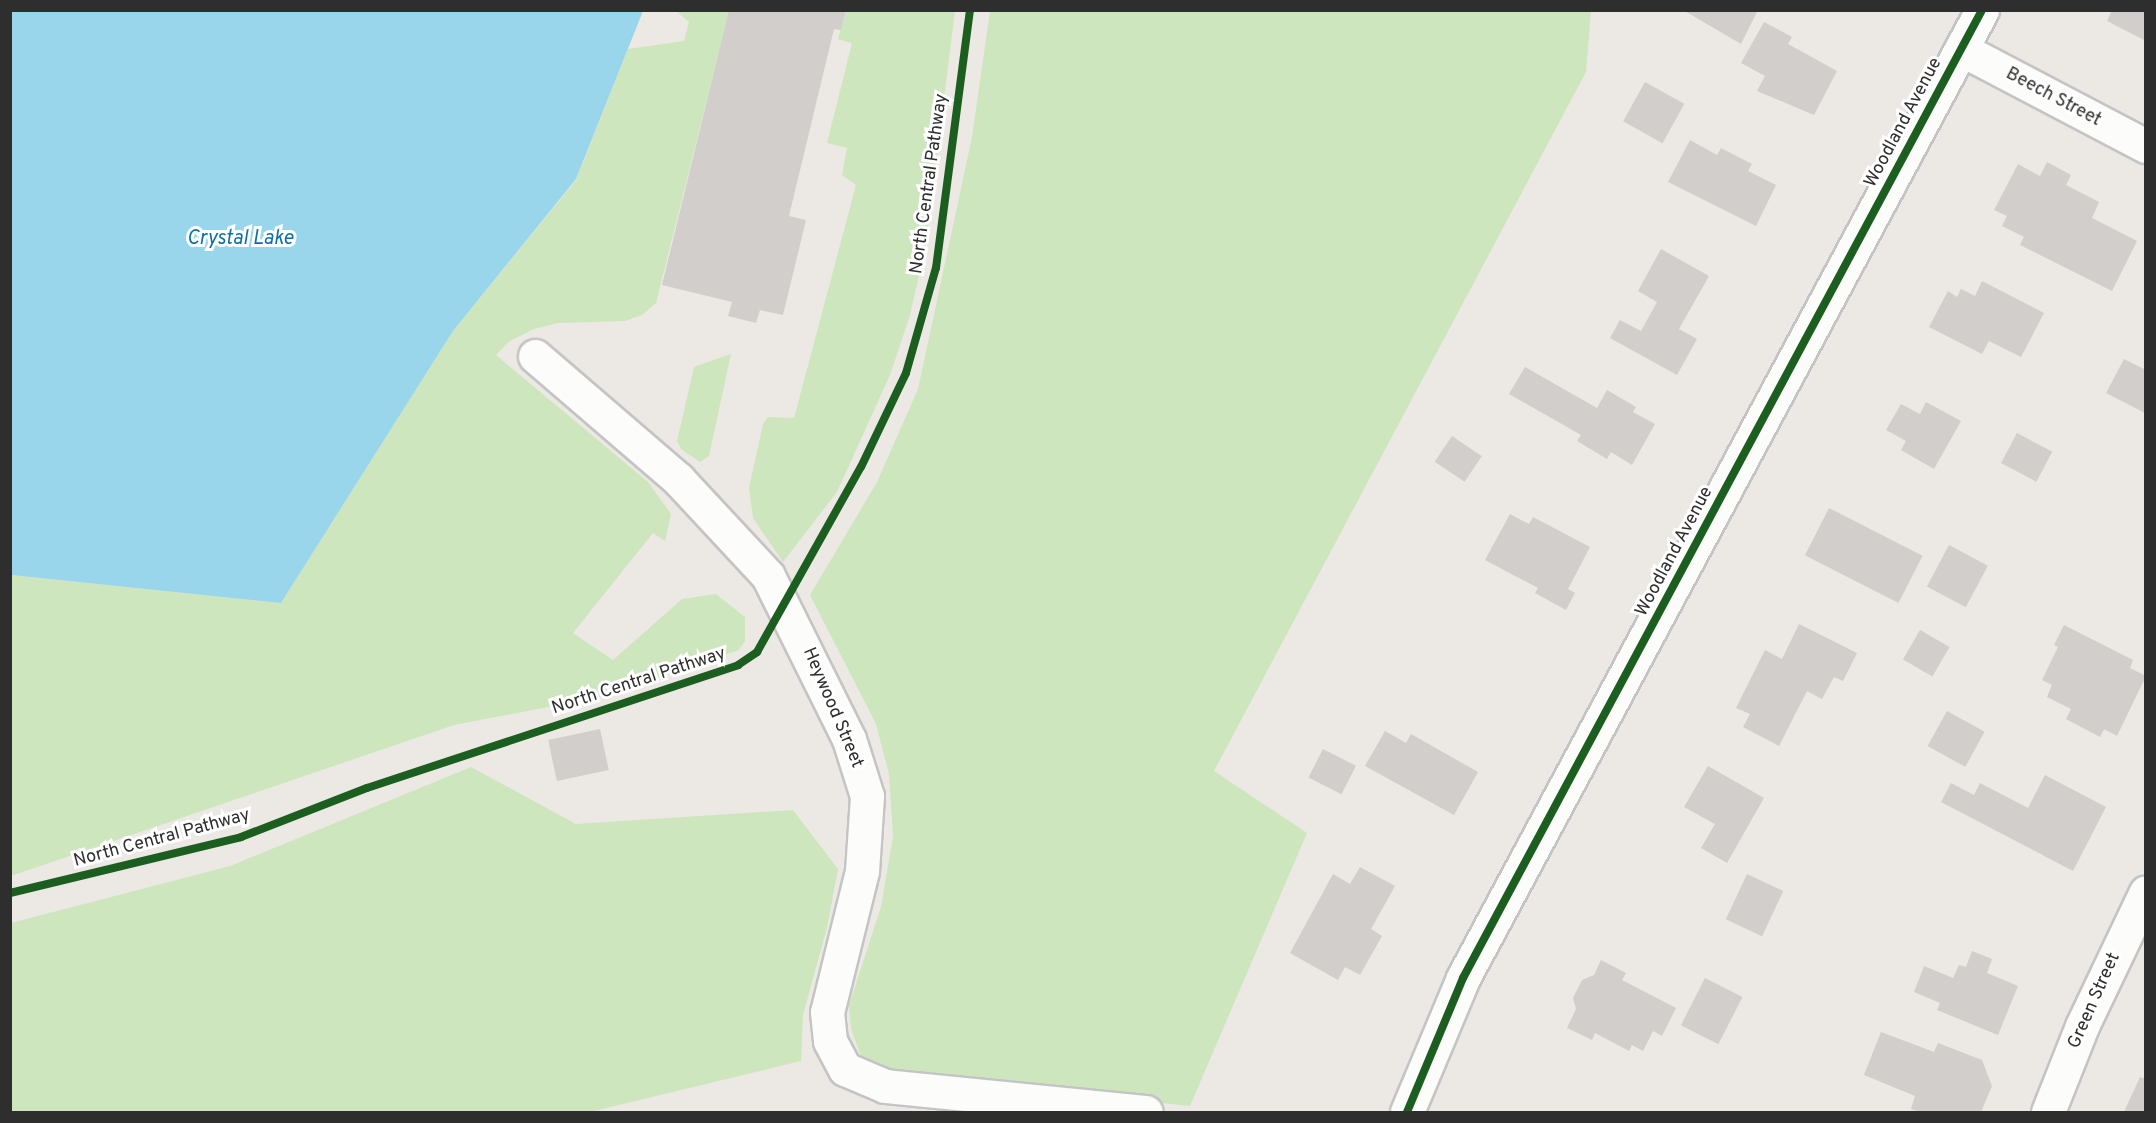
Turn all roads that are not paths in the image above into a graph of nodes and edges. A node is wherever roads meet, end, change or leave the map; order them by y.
1 (1982, 10) edge
2 (1961, 49) junction
3 (2145, 146) edge
4 (536, 356) dead end
5 (2145, 892) edge
6 (1146, 1113) edge
7 (1407, 1113) edge
8 (2048, 1113) edge

1 - 2 street, Woodland Avenue
2 - 3 street, Beech Street
2 - 7 street, Woodland Avenue
4 - 6 street, Heywood Street
5 - 8 street, Green Street

